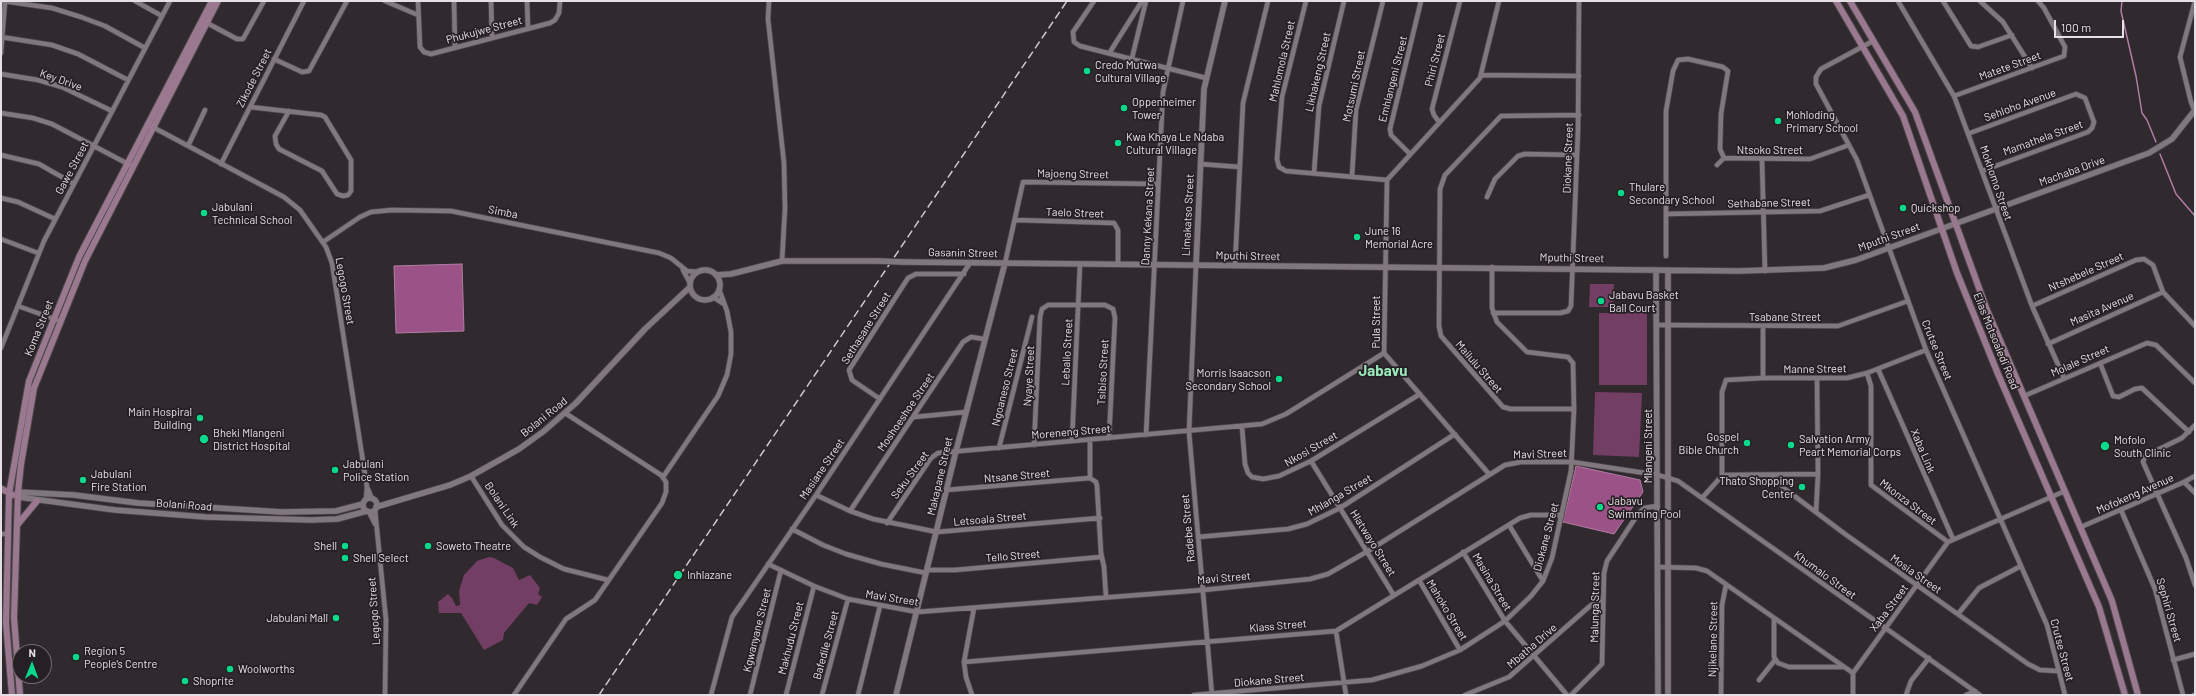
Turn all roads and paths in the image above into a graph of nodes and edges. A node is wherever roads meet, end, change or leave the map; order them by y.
1 (4, 1) edge
2 (134, 1) edge
3 (170, 1) edge
4 (264, 1) edge
5 (304, 1) edge
6 (347, 1) edge
7 (385, 1) edge
8 (418, 1) edge
9 (454, 1) edge
10 (491, 1) edge
11 (527, 1) edge
12 (560, 1) edge
13 (769, 1) edge
14 (1094, 1) edge
15 (1142, 1) edge
16 (1146, 1) edge
17 (1184, 1) edge
18 (1225, 1) edge
19 (1268, 1) edge
20 (1306, 1) edge
21 (1344, 1) edge
22 (1383, 1) edge
23 (1421, 1) edge
24 (1460, 1) edge
25 (1499, 1) edge
26 (1580, 1) edge
27 (1836, 1) edge
28 (1850, 1) edge
29 (1898, 1) edge
30 (1943, 1) edge
31 (1980, 1) edge
32 (2038, 1) edge
33 (2195, 1) edge
34 (214, 2) edge
35 (418, 15) junction
36 (162, 16) junction
37 (207, 23) junction
38 (528, 28) junction
39 (2012, 35) junction
40 (2, 37) edge
41 (492, 37) junction
42 (1873, 41) junction
43 (455, 47) junction
44 (1862, 47) junction
45 (145, 48) junction
46 (1110, 52) junction
47 (1, 53) edge
48 (274, 58) junction
49 (1132, 58) junction
50 (1167, 67) junction
51 (2032, 68) junction
52 (1, 74) edge
53 (1482, 75) junction
54 (1579, 76) junction
55 (1206, 78) junction
56 (128, 80) junction
57 (2076, 94) joint
58 (1954, 96) junction
59 (250, 107) junction
60 (205, 110) dead end
61 (112, 111) junction
62 (2195, 111) edge
63 (289, 112) junction
64 (1, 113) edge
65 (1578, 115) junction
66 (1439, 122) junction
67 (150, 126) junction
68 (1970, 133) junction
69 (1849, 145) junction
70 (94, 146) junction
71 (188, 146) junction
72 (1410, 154) junction
73 (1577, 155) junction
74 (1, 156) edge
75 (1724, 158) junction
76 (1762, 160) junction
77 (221, 164) junction
78 (1200, 164) junction
79 (130, 165) junction
80 (1718, 165) dead end
81 (1240, 167) junction
82 (1982, 171) junction
83 (1314, 172) junction
84 (1352, 176) junction
85 (1387, 180) junction
86 (74, 184) junction
87 (1158, 184) junction
88 (1869, 195) junction
89 (1487, 197) dead end
90 (1, 198) edge
91 (1995, 209) junction
92 (1762, 213) junction
93 (1666, 214) junction
94 (55, 219) junction
95 (1016, 220) junction
96 (1954, 225) junction
97 (1942, 229) junction
98 (1, 239) edge
99 (323, 242) junction
100 (1888, 248) junction
101 (38, 253) junction
102 (1666, 256) dead end
103 (782, 261) junction
104 (970, 263) junction
105 (1005, 263) junction
106 (1080, 264) junction
107 (1118, 264) junction
108 (1154, 265) junction
109 (1196, 265) junction
110 (1235, 265) junction
111 (1386, 266) junction
112 (681, 267) junction
113 (1440, 267) junction
114 (1492, 267) junction
115 (1573, 268) junction
116 (1656, 270) junction
117 (1668, 270) junction
118 (1765, 270) junction
119 (698, 272) junction
120 (731, 274) junction
121 (964, 274) junction
122 (716, 275) junction
123 (690, 285) junction
124 (719, 286) junction
125 (2163, 292) junction
126 (694, 295) junction
127 (713, 297) junction
128 (678, 300) junction
129 (1908, 301) junction
130 (1078, 305) junction
131 (18, 306) junction
132 (725, 306) junction
133 (2032, 306) junction
134 (1493, 313) junction
135 (1032, 317) dead end
136 (53, 320) junction
137 (60, 322) junction
138 (1658, 325) junction
139 (1668, 325) junction
140 (1763, 326) junction
141 (2195, 326) edge
142 (1040, 327) junction
143 (1028, 331) junction
144 (984, 339) junction
145 (2048, 344) junction
146 (1, 348) edge
147 (1926, 350) junction
148 (1384, 353) junction
149 (2100, 362) junction
150 (1878, 369) junction
151 (1867, 373) junction
152 (1762, 378) junction
153 (2064, 378) junction
154 (1817, 379) junction
155 (2195, 383) edge
156 (1420, 394) junction
157 (2024, 396) junction
158 (880, 399) junction
159 (1574, 409) junction
160 (966, 412) junction
161 (565, 413) junction
162 (914, 417) junction
163 (2195, 425) edge
164 (1242, 427) junction
165 (1189, 432) junction
166 (2189, 432) junction
167 (1455, 434) junction
168 (1146, 435) junction
169 (1109, 438) junction
170 (1090, 440) junction
171 (1072, 442) junction
172 (1034, 445) junction
173 (999, 448) junction
174 (956, 451) junction
175 (1311, 461) junction
176 (1572, 462) junction
177 (1490, 474) junction
178 (1818, 474) junction
179 (1658, 475) junction
180 (1772, 475) junction
181 (471, 476) junction
182 (1722, 476) junction
183 (2195, 476) edge
184 (663, 477) junction
185 (1667, 477) junction
186 (1090, 478) junction
187 (2184, 482) junction
188 (1, 489) edge
189 (946, 490) junction
190 (2065, 491) junction
191 (9, 492) junction
192 (2195, 493) edge
193 (18, 494) junction
194 (2156, 494) junction
195 (816, 495) junction
196 (2052, 497) junction
197 (1702, 498) junction
198 (37, 501) junction
199 (372, 504) junction
200 (1657, 506) junction
201 (1340, 508) junction
202 (2121, 510) junction
203 (850, 511) junction
204 (368, 512) junction
205 (1816, 512) junction
206 (1562, 515) junction
207 (1100, 518) junction
208 (2001, 518) junction
209 (1094, 519) junction
210 (887, 523) junction
211 (18, 524) junction
212 (1509, 525) junction
213 (375, 526) junction
214 (2082, 527) junction
215 (792, 529) junction
216 (1100, 529) junction
217 (936, 532) junction
218 (1, 534) edge
219 (8, 534) junction
220 (1198, 536) junction
221 (1953, 539) junction
222 (1948, 542) junction
223 (1368, 551) junction
224 (1463, 552) junction
225 (1101, 557) junction
226 (768, 564) junction
227 (2021, 566) junction
228 (1658, 567) junction
229 (1668, 567) junction
230 (781, 570) junction
231 (927, 571) junction
232 (608, 580) junction
233 (1419, 580) junction
234 (1543, 581) junction
235 (1726, 585) junction
236 (2195, 585) edge
237 (814, 586) junction
238 (1917, 586) junction
239 (1203, 590) junction
240 (1394, 594) junction
241 (1106, 597) junction
242 (1603, 598) junction
243 (848, 599) junction
244 (880, 606) junction
245 (974, 608) junction
246 (917, 612) junction
247 (1958, 614) junction
248 (1774, 618) junction
249 (1505, 621) junction
250 (1885, 629) junction
251 (1336, 631) junction
252 (1208, 641) junction
253 (1460, 650) junction
254 (2195, 654) edge
255 (1534, 656) junction
256 (1929, 658) junction
257 (1774, 660) junction
258 (2173, 660) junction
259 (964, 662) junction
260 (1844, 667) junction
261 (2058, 671) junction
262 (1853, 673) junction
263 (1759, 680) dead end
264 (1343, 683) junction
265 (1975, 691) junction
266 (1212, 694) edge
267 (12, 695) edge
268 (20, 695) edge
269 (385, 695) edge
270 (514, 695) edge
271 (711, 695) edge
272 (750, 695) edge
273 (786, 695) edge
274 (822, 695) edge
275 (858, 695) edge
276 (896, 695) edge
277 (972, 695) edge
278 (1194, 695) edge
279 (1346, 695) edge
280 (1465, 695) edge
281 (1567, 695) edge
282 (1571, 695) edge
283 (1658, 695) edge
284 (1668, 695) edge
285 (1721, 695) edge
286 (1853, 695) edge
287 (1906, 695) edge
288 (1966, 695) edge
289 (1980, 695) edge
290 (2065, 695) edge
291 (2125, 695) edge
292 (2138, 695) edge
293 (2183, 695) edge

1 - 40 street
1 - 45 street
2 - 36 street
3 - 36 street, Gawe Street
4 - 37 street
5 - 48 street, Zikode Street
6 - 48 street
7 - 35 street
8 - 35 street
9 - 43 street
10 - 41 street
11 - 38 street
12 - 38 street, Phukujwe Street
13 - 103 street
14 - 46 street
15 - 46 street
16 - 49 street
17 - 50 street, Danny Kekana Street
18 - 55 street, Limakatso Street
19 - 81 street
20 - 83 street, Mahlomola Street
21 - 83 street, Likhakeng Street
22 - 84 street, Motsumi Street
23 - 72 street, Emhlangeni Street
24 - 66 street, Phiri Street
25 - 53 street
26 - 54 street, Diokane Street
27 - 44 main road, Elias Motsoaledi Road
28 - 42 main road, Elias Motsoaledi Road
29 - 58 street, Mokhomo Street
30 - 39 street
31 - 39 street
32 - 51 street, Matete Street
33 - 62 street
34 - 37 main road, Koma Street
34 - 67 main road, Koma Street
35 - 43 street, Phukujwe Street
36 - 45 street, Gawe Street
37 - 67 main road, Koma Street
38 - 41 street, Phukujwe Street
39 - 51 street
40 - 47 street
40 - 56 street
41 - 43 street, Phukujwe Street
42 - 44 street, Crutse Street
42 - 96 main road, Elias Motsoaledi Road
44 - 69 street, Crutse Street
44 - 97 main road, Elias Motsoaledi Road
45 - 56 street, Gawe Street
46 - 49 street
48 - 59 street, Zikode Street
49 - 50 street
50 - 55 street
50 - 87 street, Danny Kekana Street
51 - 58 street, Matete Street
52 - 61 street, Key Drive
53 - 54 street
53 - 66 street
54 - 65 street, Diokane Street
55 - 78 street, Limakatso Street
56 - 61 street, Gawe Street
57 - 68 street, Sehloho Avenue
57 - 82 street, Mamathela Street
58 - 68 street, Mokhomo Street
59 - 63 street
59 - 77 street, Zikode Street
60 - 71 street
61 - 70 street, Gawe Street
62 - 91 street, Machaba Drive
63 - 63 street
64 - 70 street
65 - 73 street, Diokane Street
65 - 113 street, Mailulu Street
66 - 72 street
67 - 71 street, Legogo Street
67 - 79 main road, Koma Street
68 - 82 street, Mokhomo Street
69 - 76 street, Ntsoko Street
69 - 88 street, Crutse Street
70 - 79 street
70 - 86 street, Gawe Street
71 - 77 street, Legogo Street
72 - 85 street
73 - 89 street
73 - 115 street, Diokane Street
74 - 86 street
75 - 76 street, Ntsoko Street
75 - 80 street
75 - 93 street, Ntsoko Street
76 - 92 street
77 - 99 street, Legogo Street
78 - 81 street
78 - 109 street, Limakatso Street
79 - 136 main road, Koma Street
79 - 137 main road, Koma Street
81 - 110 street
82 - 91 street, Mokhomo Street
83 - 84 street
84 - 85 street
85 - 111 street, Pula Street
86 - 94 street, Gawe Street
87 - 95 street, Majoeng Street
87 - 108 street, Danny Kekana Street
88 - 92 street, Sethabane Street
88 - 100 street, Crutse Street
90 - 94 street
91 - 96 street, Machaba Drive
91 - 133 street, Mokhomo Street
92 - 93 street, Sethabane Street
92 - 118 street
93 - 102 street
94 - 101 street, Gawe Street
95 - 105 street, Majoeng Street
95 - 107 street, Taelo Street
96 - 97 street, Machaba Drive
96 - 157 main road, Elias Motsoaledi Road
97 - 100 street, Mputhi Street
97 - 196 main road, Elias Motsoaledi Road
98 - 101 street
99 - 112 street, Simba
99 - 199 street, Legogo Street
100 - 118 street, Mputhi Street
100 - 129 street, Crutse Street
101 - 131 street, Gawe Street
103 - 104 street, Gasanin Street, bridge
103 - 120 street, Gasanin Street
104 - 105 street, Gasanin Street
104 - 121 street, Masiane Street
105 - 106 street, Gasanin Street
105 - 144 street, Makapane Street
106 - 107 street, Gasanin Street
106 - 130 street, Leballo Street
107 - 108 street, Gasanin Street
108 - 109 street, Gasanin Street
108 - 168 street, Danny Kekana Street
109 - 110 street, Mputhi Street
109 - 165 street, Limakatso Street
110 - 111 street, Mputhi Street
111 - 113 street, Mputhi Street
111 - 148 street, Pula Street
112 - 119 street
112 - 123 street
113 - 114 street, Mputhi Street
113 - 159 street, Mailulu Street
114 - 115 street, Mputhi Street
114 - 134 street
115 - 116 street, Mputhi Street
115 - 134 street, Diokane Street
116 - 117 street, Mputhi Street
116 - 138 street, Mlangeni Street
117 - 118 street, Mputhi Street
117 - 139 street, Mlangeni Street
119 - 122 street
119 - 123 street
120 - 122 street, Gasanin Street
120 - 124 street, Gasanin Street
121 - 158 street, Masiane Street
121 - 158 street, Sethasane Street
122 - 124 street
123 - 126 street
123 - 128 street, Bolani Road
124 - 127 street
124 - 132 street
125 - 133 street, Ntshebele Street
125 - 141 street
125 - 145 street, Masita Avenue
126 - 127 street
126 - 128 street, Bolani Road
127 - 132 street
128 - 161 street, Bolani Road
129 - 140 street, Tsabane Street
129 - 147 street, Crutse Street
130 - 142 street, Nyaye Street
130 - 169 street, Tsibiso Street
130 - 171 street, Leballo Street
131 - 136 street
131 - 146 street, Gawe Street
132 - 184 street
133 - 145 street, Mokhomo Street
134 - 159 street, Diokane Street
135 - 143 street, Ngoaneso Street
136 - 137 street
136 - 191 main road, Koma Street
137 - 193 main road, Koma Street
138 - 139 street, Tsabane Street
138 - 179 street, Mlangeni Street
139 - 140 street, Tsabane Street
139 - 185 street, Mlangeni Street
140 - 152 street
142 - 143 street
142 - 172 street, Nyaye Street
143 - 173 street, Ngoaneso Street
144 - 160 street, Makapane Street
144 - 162 street, Moshoeshoe Street
145 - 153 street, Mokhomo Street
147 - 150 street, Manne Street
147 - 208 street, Crutse Street
148 - 156 street, Pula Street
148 - 164 street, Moreneng Street
149 - 153 street, Molale Street
149 - 155 street, Molale Street
149 - 166 street
150 - 151 street, Manne Street
150 - 221 street, Xaba Link
151 - 154 street, Manne Street
151 - 222 street, Mkonza Street
152 - 154 street, Manne Street
152 - 182 street, Manne Street
153 - 157 street, Molale Street
154 - 178 street
156 - 167 street, Pula Street
156 - 175 street, Nkosi Street
157 - 190 main road, Elias Motsoaledi Road
158 - 195 street, Masiane Street
159 - 176 street, Diokane Street
160 - 162 street
160 - 174 street, Makapane Street
161 - 181 street, Bolani Road
161 - 184 street
162 - 203 street, Moshoeshoe Street
163 - 166 street
164 - 165 street, Moreneng Street
164 - 175 street, Nkosi Street
165 - 168 street, Moreneng Street
165 - 220 street, Radebe Street
166 - 194 street
167 - 177 street, Pula Street
167 - 201 street, Mhlanga Street
168 - 169 street, Moreneng Street
169 - 170 street, Moreneng Street
170 - 171 street, Moreneng Street
170 - 186 street
171 - 172 street, Moreneng Street
172 - 173 street, Moreneng Street
173 - 174 street, Moreneng Street
174 - 189 street, Makapane Street
174 - 210 street, Seku Street
175 - 201 street, Hlatwayo Street
176 - 177 street, Mavi Street
176 - 179 street, Mavi Street
176 - 206 street, Diokane Street
177 - 223 street, Mavi Street
178 - 180 street
178 - 205 street
179 - 185 street, Khumalo Street
179 - 200 street, Mlangeni Street
180 - 182 street
180 - 205 street, Mosia Street
181 - 199 street, Bolani Road
181 - 232 street, Bolani Link
182 - 197 street
183 - 187 street, Mofokeng Avenue
184 - 232 street
185 - 197 street, Khumalo Street
185 - 229 street, Mlangeni Street
186 - 189 street, Ntsane Street
186 - 207 street
187 - 192 street
187 - 194 street, Mofokeng Avenue
188 - 191 main road, Bolani Road
189 - 217 street, Makapane Street
190 - 196 street, Xaba Street
190 - 214 main road, Elias Motsoaledi Road
191 - 193 main road, Bolani Road
191 - 219 main road, Koma Street
193 - 198 street, Bolani Road
193 - 199 street, Bolani Road
193 - 211 main road, Koma Street
194 - 202 street, Mofokeng Avenue
194 - 236 street
195 - 203 street, Letsoala Street
195 - 215 street, Masiane Street
196 - 208 street, Xaba Street
196 - 291 main road, Elias Motsoaledi Road
197 - 250 street, Khumalo Street
198 - 204 street, Bolani Road
198 - 211 main road
199 - 204 street
199 - 204 street, Bolani Road
199 - 213 street, Legogo Street
200 - 228 street, Mlangeni Street
200 - 242 street, Malunga Street
201 - 220 street, Mhlanga Street
201 - 223 street, Hlatwayo Street
202 - 214 street, Mofokeng Avenue
202 - 258 street, Sephiri Street
203 - 210 street, Letsoala Street
204 - 213 street, Legogo Street
205 - 238 street, Mosia Street
206 - 212 street, Klass Street
206 - 234 street, Diokane Street
207 - 209 street, Letsoala Street
207 - 216 street
208 - 221 street, Xaba Street
208 - 227 street, Crutse Street
209 - 216 street
209 - 217 street, Letsoala Street
210 - 217 street, Letsoala Street
211 - 268 main road, Koma Street
212 - 224 street, Klass Street
212 - 234 street
213 - 269 street, Legogo Street
214 - 292 main road, Elias Motsoaledi Road
215 - 226 street, Masiane Street
215 - 231 street, Tello Street
216 - 225 street
217 - 231 street, Makapane Street
218 - 219 street
219 - 267 main road, Koma Street
220 - 239 street, Radebe Street
221 - 222 street, Xaba Street
222 - 238 street, Xaba Street
223 - 239 street, Mavi Street
223 - 240 street, Hlatwayo Street
224 - 233 street, Klass Street
224 - 249 street, Masina Street
225 - 231 street, Tello Street
225 - 241 street
226 - 230 street, Mavi Street
226 - 271 street, Masiane Street
227 - 247 street
227 - 261 street, Crutse Street
228 - 229 street
228 - 283 street, Mlangeni Street
229 - 235 street
229 - 284 street, Mlangeni Street
230 - 237 street, Mavi Street
230 - 272 street, Kgwanyane Street
231 - 246 street, Makapane Street
232 - 270 street
233 - 240 street, Klass Street
233 - 253 street, Mahoko Street
234 - 249 street, Diokane Street
235 - 248 street
235 - 285 street, Njikelane Street
237 - 243 street, Mavi Street
237 - 273 street, Makhudu Street
238 - 247 street, Mosia Street
238 - 250 street, Xaba Street
239 - 241 street, Mavi Street
239 - 252 street, Radebe Street
240 - 251 street, Klass Street
241 - 245 street, Mavi Street
242 - 255 street, Mbatha Drive
242 - 282 street, Malunga Street
243 - 244 street, Mavi Street
243 - 274 street, Bafedile Street
244 - 246 street, Mavi Street
244 - 275 street
245 - 246 street, Mavi Street
245 - 259 street
246 - 276 street, Makapane Street
247 - 261 street, Mosia Street
248 - 257 street
248 - 260 street
249 - 253 street, Diokane Street
249 - 255 street, Masina Street
250 - 256 street, Khumalo Street
250 - 262 street, Xaba Street
251 - 252 street, Klass Street
251 - 264 street
252 - 259 street, Klass Street
252 - 266 street, Radebe Street
253 - 264 street, Diokane Street
254 - 258 street
255 - 280 street, Mbatha Drive
255 - 281 street, Masina Street
256 - 265 street, Khumalo Street
256 - 287 street
257 - 260 street
257 - 263 street
258 - 293 street, Sephiri Street
259 - 277 street
260 - 262 street
261 - 290 street, Crutse Street
262 - 286 street
264 - 266 street, Diokane Street
264 - 279 street
265 - 288 street
265 - 289 street, Khumalo Street
266 - 278 street, Diokane Street

